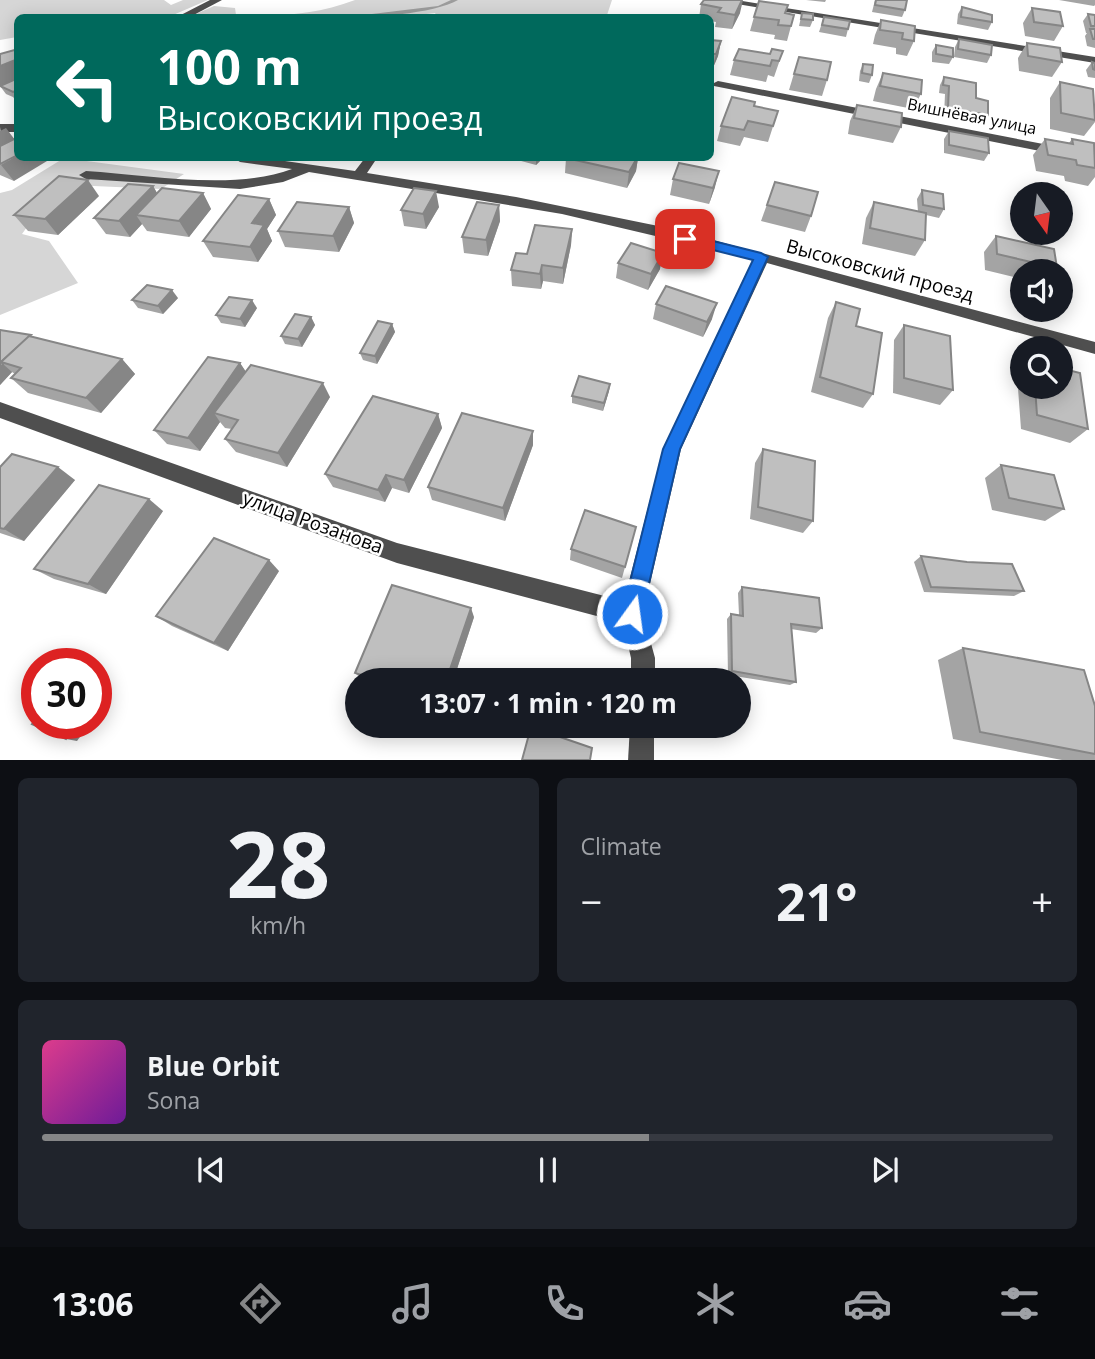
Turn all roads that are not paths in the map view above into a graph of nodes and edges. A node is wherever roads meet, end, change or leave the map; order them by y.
1 (217, 0) edge
2 (718, 0) edge
3 (187, 14) edge
4 (1095, 60) edge
5 (718, 84) dead end
6 (1095, 158) edge
7 (263, 161) edge
8 (369, 161) edge
9 (310, 167) junction
10 (359, 174) junction
11 (86, 175) dead end
12 (761, 257) junction
13 (1095, 348) edge
14 (0, 410) edge
15 (632, 614) junction
16 (643, 668) edge
17 (642, 738) edge
18 (641, 760) edge

1 - 3 street
2 - 4 street
5 - 6 street, Вишнёвая улица
7 - 9 street, Высоковский проезд
8 - 10 street
9 - 10 street, Высоковский проезд
9 - 11 street
10 - 12 street, Высоковский проезд
12 - 13 street, Высоковский проезд
12 - 15 street
14 - 15 street, улица Розанова
15 - 16 street
17 - 18 street

